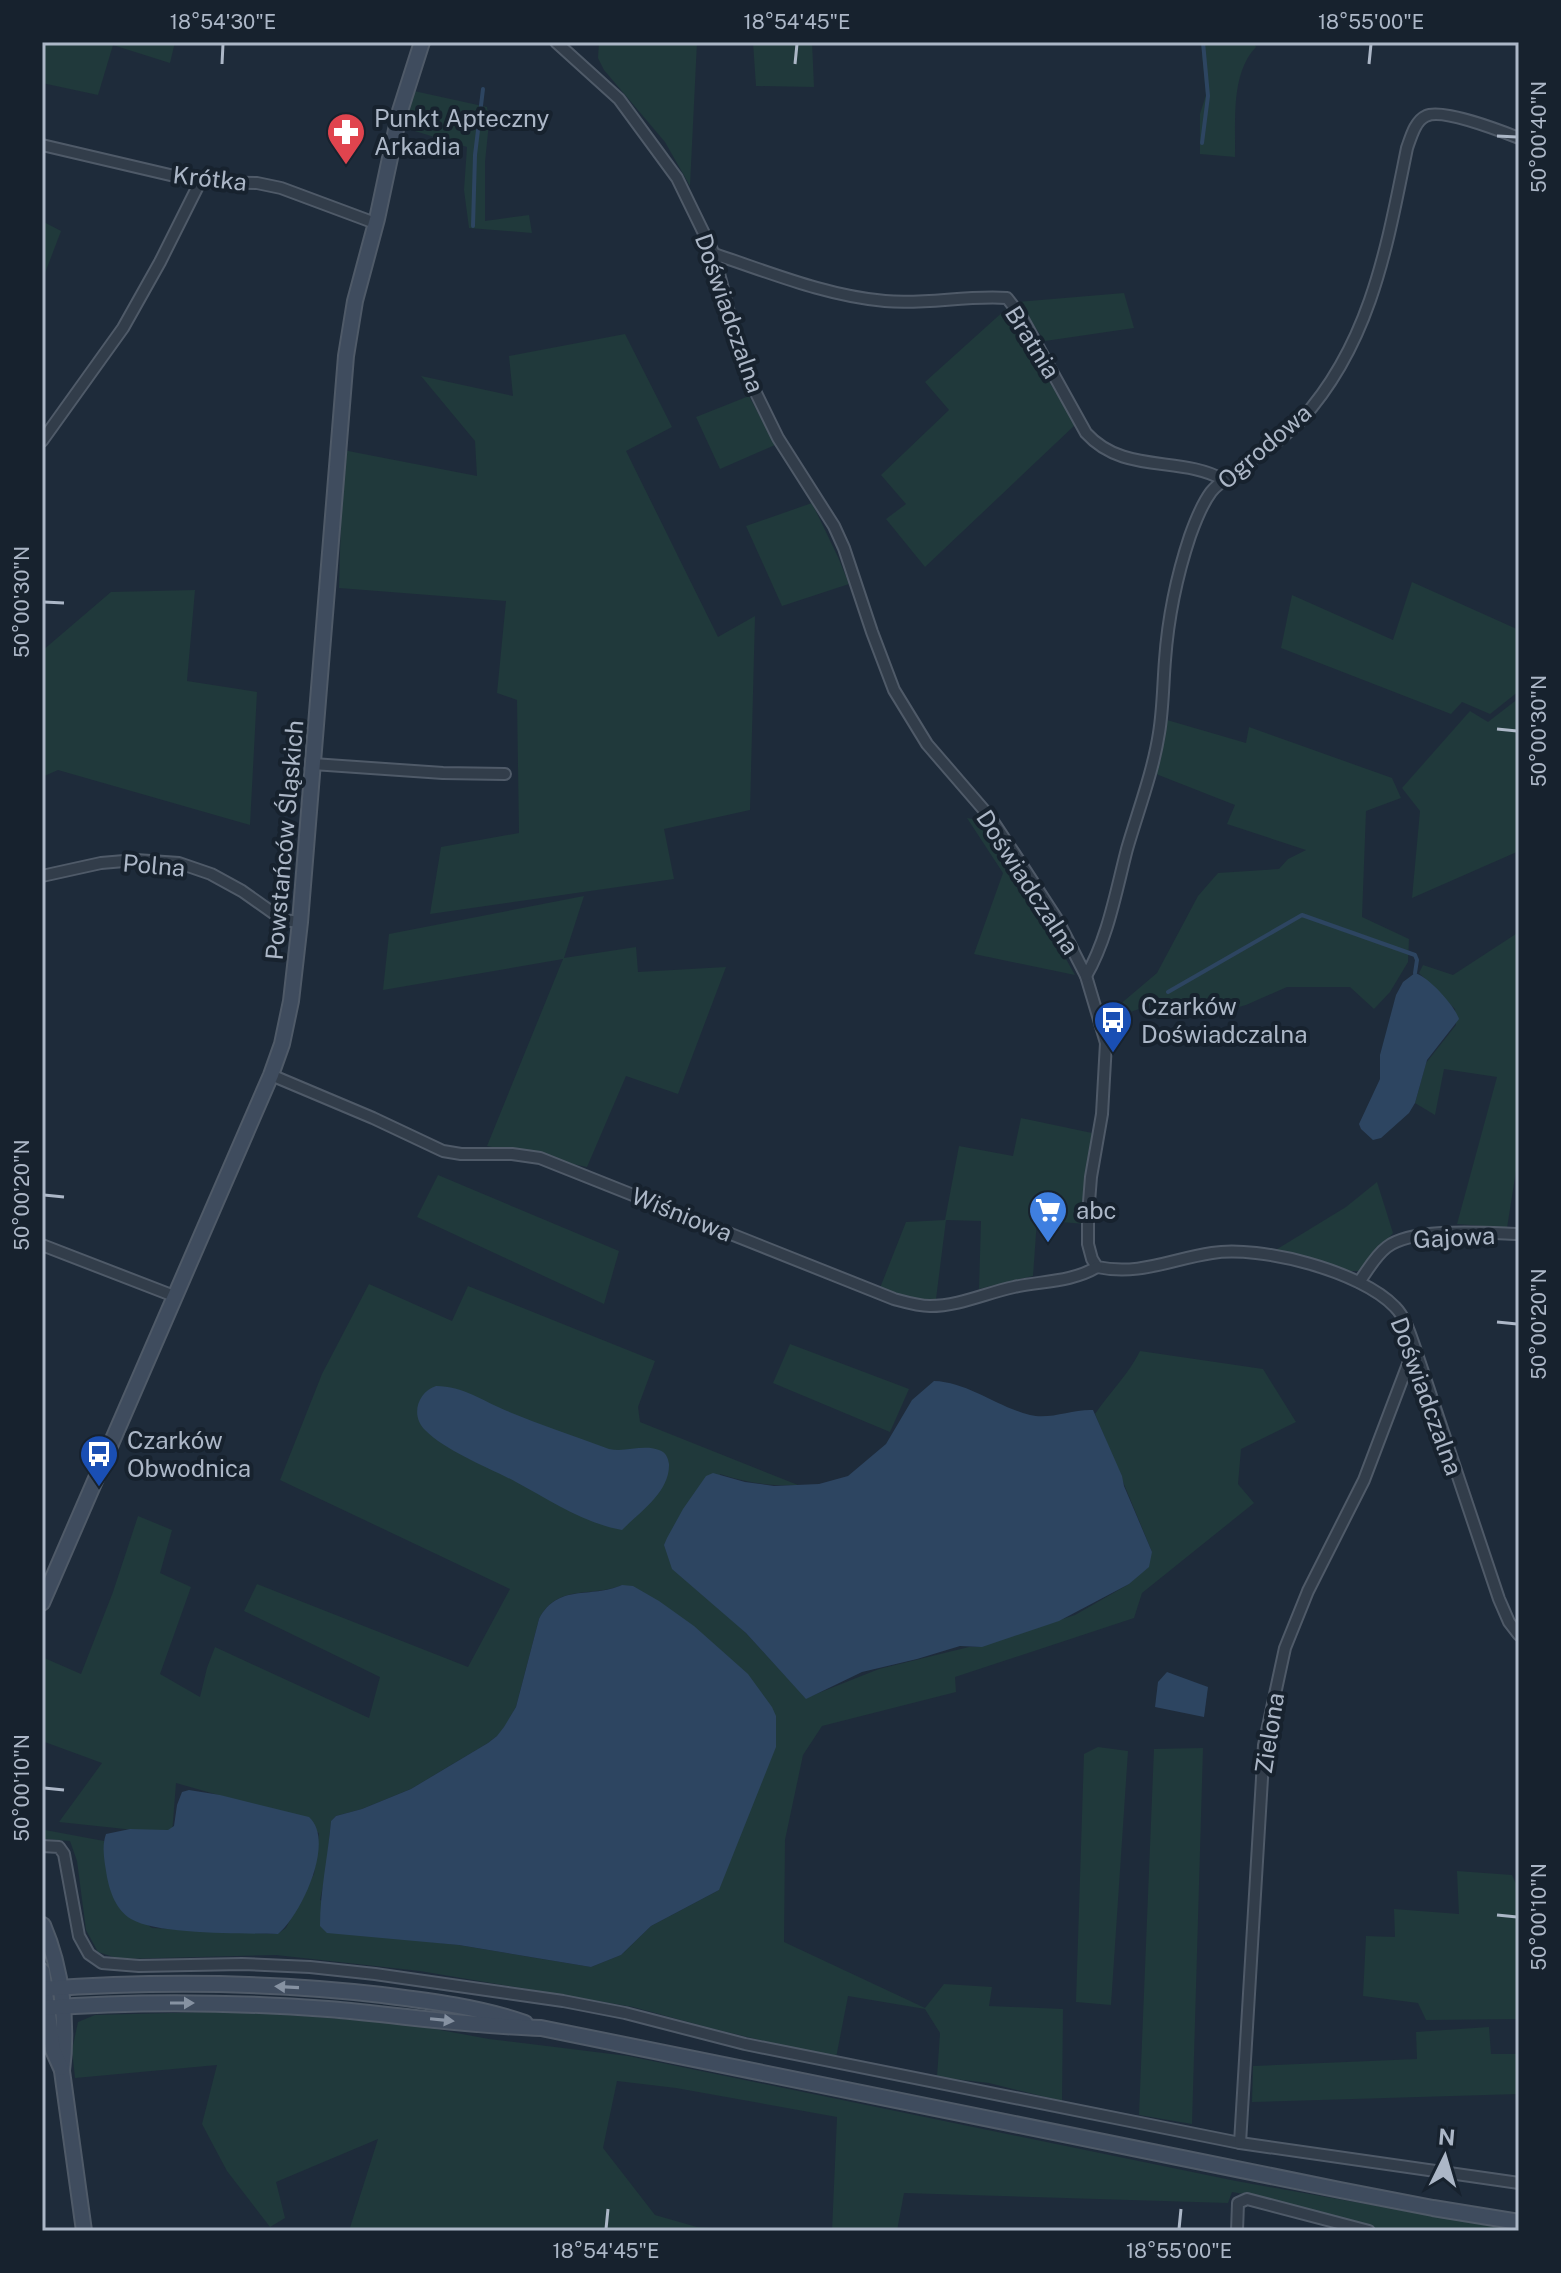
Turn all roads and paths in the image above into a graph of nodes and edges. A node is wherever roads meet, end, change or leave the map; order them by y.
1 (422, 42) edge
2 (556, 42) edge
3 (1519, 138) edge
4 (42, 145) edge
5 (200, 182) junction
6 (375, 223) junction
7 (714, 254) junction
8 (42, 441) edge
9 (1224, 480) junction
10 (313, 764) junction
11 (505, 774) dead end
12 (42, 876) edge
13 (300, 922) junction
14 (1086, 976) junction
15 (271, 1075) junction
16 (1519, 1234) edge
17 (42, 1245) edge
18 (1097, 1267) junction
19 (1359, 1282) junction
20 (174, 1296) junction
21 (1416, 1351) junction
22 (42, 1603) edge
23 (1519, 1635) edge
24 (42, 1846) edge
25 (42, 1916) edge
26 (43, 1925) edge
27 (42, 1933) edge
28 (42, 1971) edge
29 (60, 1988) junction
30 (43, 1989) edge
31 (62, 2007) junction
32 (44, 2008) edge
33 (541, 2028) junction
34 (62, 2071) junction
35 (1240, 2143) junction
36 (1519, 2183) edge
37 (1519, 2222) edge
38 (84, 2231) edge
39 (1237, 2231) edge
40 (1369, 2231) edge

1 - 6 street, Powstańców Śląskich
2 - 7 street, Doświadczalna
3 - 9 street, Ogrodowa
4 - 5 street, Krótka
5 - 6 street, Krótka
5 - 8 street
6 - 10 street, Powstańców Śląskich
7 - 9 street, Bratnia
7 - 14 street, Doświadczalna
9 - 14 street, Ogrodowa
10 - 11 street
10 - 13 street, Powstańców Śląskich
12 - 13 street, Polna
13 - 15 street, Powstańców Śląskich
14 - 18 street, Doświadczalna
15 - 18 street, Wiśniowa
15 - 20 street, Powstańców Śląskich
16 - 19 street, Gajowa
17 - 20 street
18 - 19 street, Doświadczalna
19 - 21 street, Doświadczalna
20 - 22 street, Powstańców Śląskich
21 - 23 street, Doświadczalna
21 - 35 street, Zielona
24 - 35 street
25 - 26 street
26 - 27 street
26 - 29 street
28 - 30 street
29 - 30 street
29 - 31 street
33 -> 29 street
30 - 32 street
31 - 32 street
31 -> 33 street
31 - 34 street
32 - 34 street
33 - 37 street
34 - 38 street
35 - 36 street
39 - 40 street

